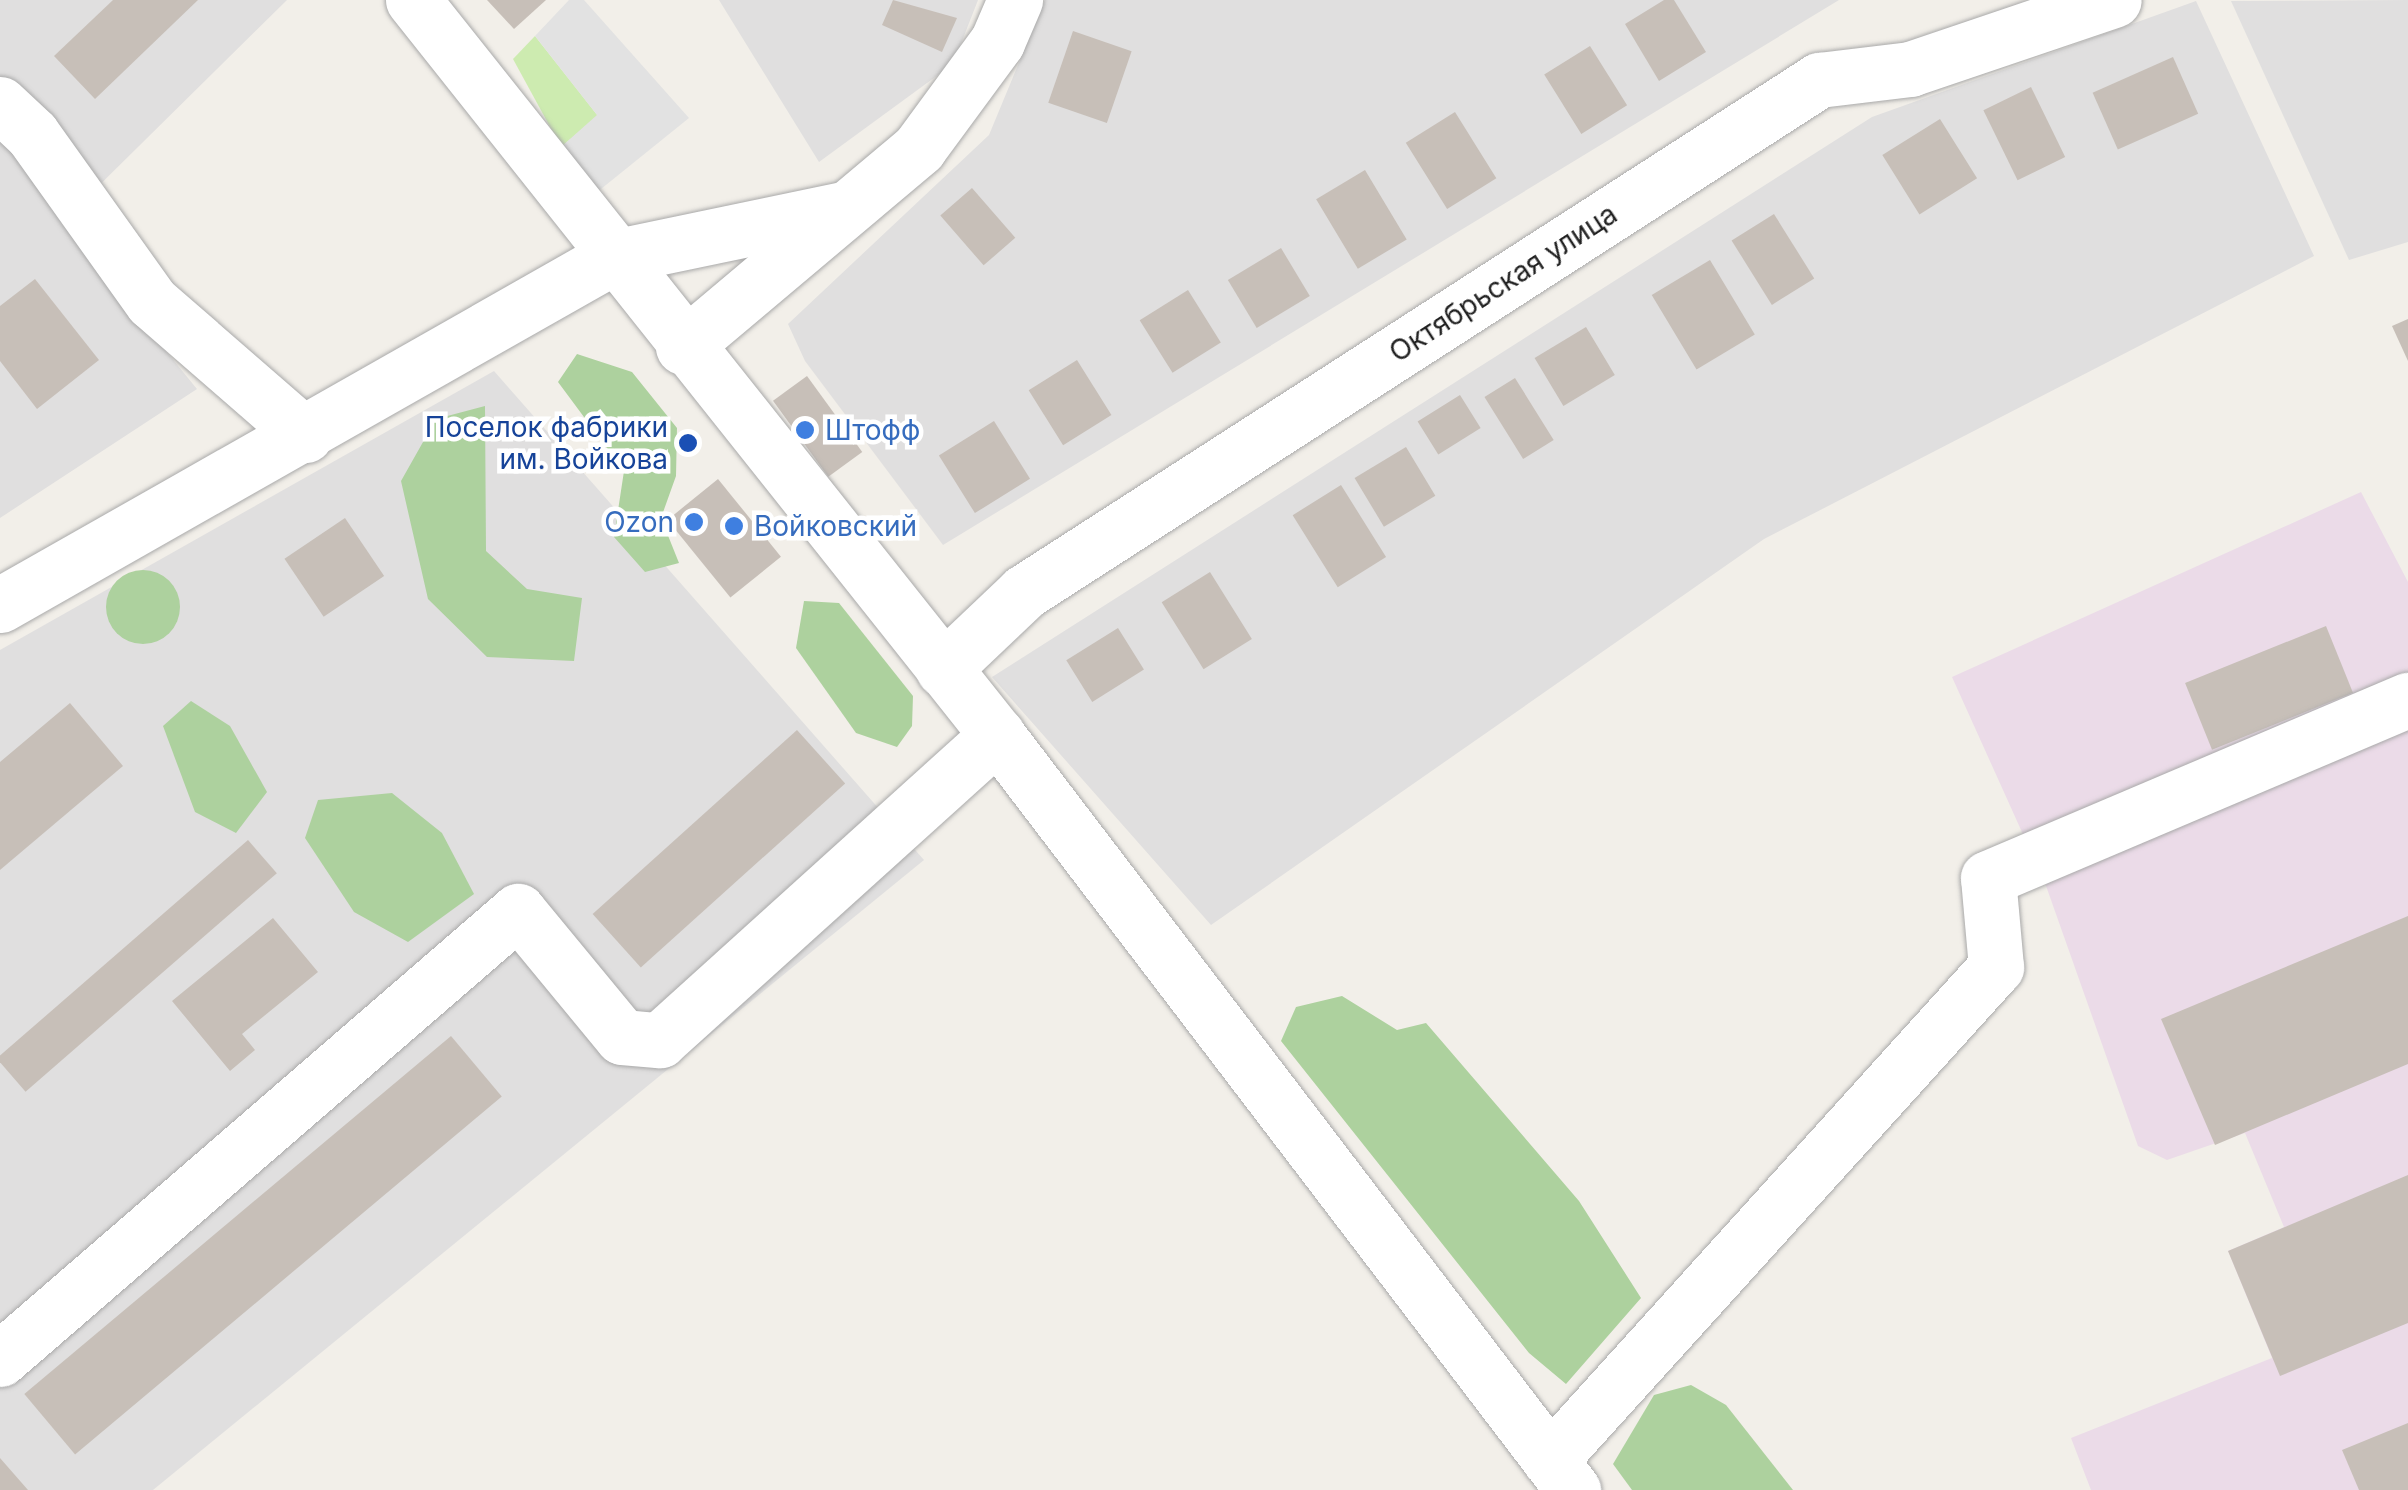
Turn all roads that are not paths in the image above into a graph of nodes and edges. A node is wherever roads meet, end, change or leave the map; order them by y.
1 (413, 0) edge
2 (1014, 0) edge
3 (2114, 0) edge
4 (0, 104) edge
5 (843, 209) junction
6 (613, 256) junction
7 (683, 347) junction
8 (305, 435) junction
9 (0, 605) edge
10 (943, 669) junction
11 (2408, 700) edge
12 (997, 735) junction
13 (0, 1358) edge
14 (1562, 1475) edge

1 - 6 street
2 - 5 street
3 - 10 street, Октябрьская улица
4 - 8 street
5 - 6 street
5 - 7 street
6 - 7 street
6 - 8 street
7 - 10 street
8 - 9 street
10 - 12 street
11 - 14 street
12 - 13 street
12 - 14 street

